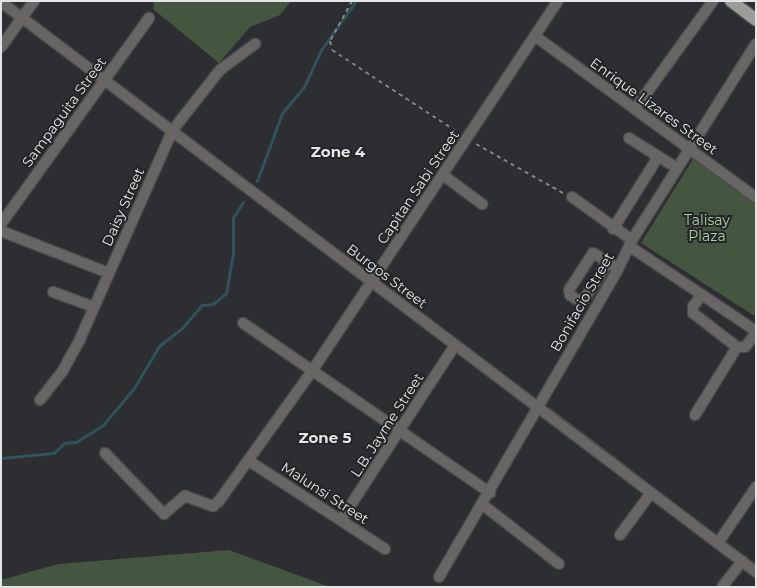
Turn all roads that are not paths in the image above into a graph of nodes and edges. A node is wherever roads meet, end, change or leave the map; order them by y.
1 (34, 1) edge
2 (558, 1) edge
3 (712, 1) edge
4 (731, 1) edge
5 (1, 2) edge
6 (22, 18) junction
7 (149, 18) dead end
8 (756, 20) edge
9 (535, 36) junction
10 (255, 44) dead end
11 (756, 44) edge
12 (1, 47) edge
13 (104, 80) junction
14 (634, 109) junction
15 (172, 131) junction
16 (629, 138) dead end
17 (688, 148) junction
18 (658, 157) junction
19 (676, 168) junction
20 (442, 175) junction
21 (572, 197) road end
22 (756, 198) edge
23 (482, 204) dead end
24 (1, 224) edge
25 (613, 229) junction
26 (1, 231) edge
27 (630, 243) junction
28 (608, 262) junction
29 (618, 269) junction
30 (109, 273) junction
31 (372, 282) junction
32 (53, 292) dead end
33 (702, 295) junction
34 (94, 307) junction
35 (242, 324) dead end
36 (756, 332) edge
37 (455, 345) junction
38 (737, 346) junction
39 (312, 371) junction
40 (40, 400) dead end
41 (538, 407) junction
42 (695, 415) dead end
43 (399, 431) junction
44 (105, 452) dead end
45 (249, 461) junction
46 (756, 487) edge
47 (490, 493) junction
48 (651, 493) junction
49 (483, 505) junction
50 (341, 520) junction
51 (620, 535) dead end
52 (718, 543) junction
53 (385, 548) dead end
54 (742, 561) junction
55 (559, 564) dead end
56 (756, 572) edge
57 (439, 577) dead end
58 (722, 587) edge

1 - 6 street
2 - 9 street, Capitan Sabi Street
3 - 14 street
4 - 8 main road
5 - 6 street, Burgos Street
6 - 12 street
6 - 13 street, Burgos Street
7 - 13 street, Sampaguita Street
9 - 14 street, Enrique Lizares Street
9 - 20 street, Capitan Sabi Street
10 - 15 street, Daisy Street
11 - 17 street, Bonifacio Street
13 - 15 street, Burgos Street
13 - 24 street, Sampaguita Street
14 - 17 street, Enrique Lizares Street
15 - 30 street, Daisy Street
15 - 31 street, Burgos Street
16 - 18 street
17 - 19 street, Bonifacio Street
17 - 22 street, Enrique Lizares Street
18 - 19 street
18 - 25 street
19 - 27 street, Bonifacio Street
20 - 23 street
20 - 31 street, Capitan Sabi Street
21 - 25 street
25 - 27 street
26 - 30 street
27 - 29 street, Bonifacio Street
27 - 33 street
28 - 28 street
28 - 29 street
29 - 41 street, Bonifacio Street
30 - 34 street, Daisy Street
31 - 37 street, Burgos Street
31 - 39 street, Capitan Sabi Street
32 - 34 street
33 - 36 street
33 - 38 street
34 - 40 street, Daisy Street
35 - 39 street
36 - 38 street
37 - 41 street, Burgos Street
37 - 43 street, L.B. Jayme Street
38 - 42 street
39 - 43 street
39 - 45 street, Capitan Sabi Street
41 - 47 street, Bonifacio Street
41 - 48 street, Burgos Street
43 - 47 street
43 - 50 street, L.B. Jayme Street
44 - 45 street, Capitan Sabi Street
45 - 50 street, Malunsi Street
46 - 52 street
47 - 49 street, Bonifacio Street
48 - 51 street
48 - 52 street, Burgos Street
49 - 55 street
49 - 57 street, Bonifacio Street
50 - 53 street, Malunsi Street
52 - 54 street, Burgos Street
54 - 56 street, Burgos Street
54 - 58 street

